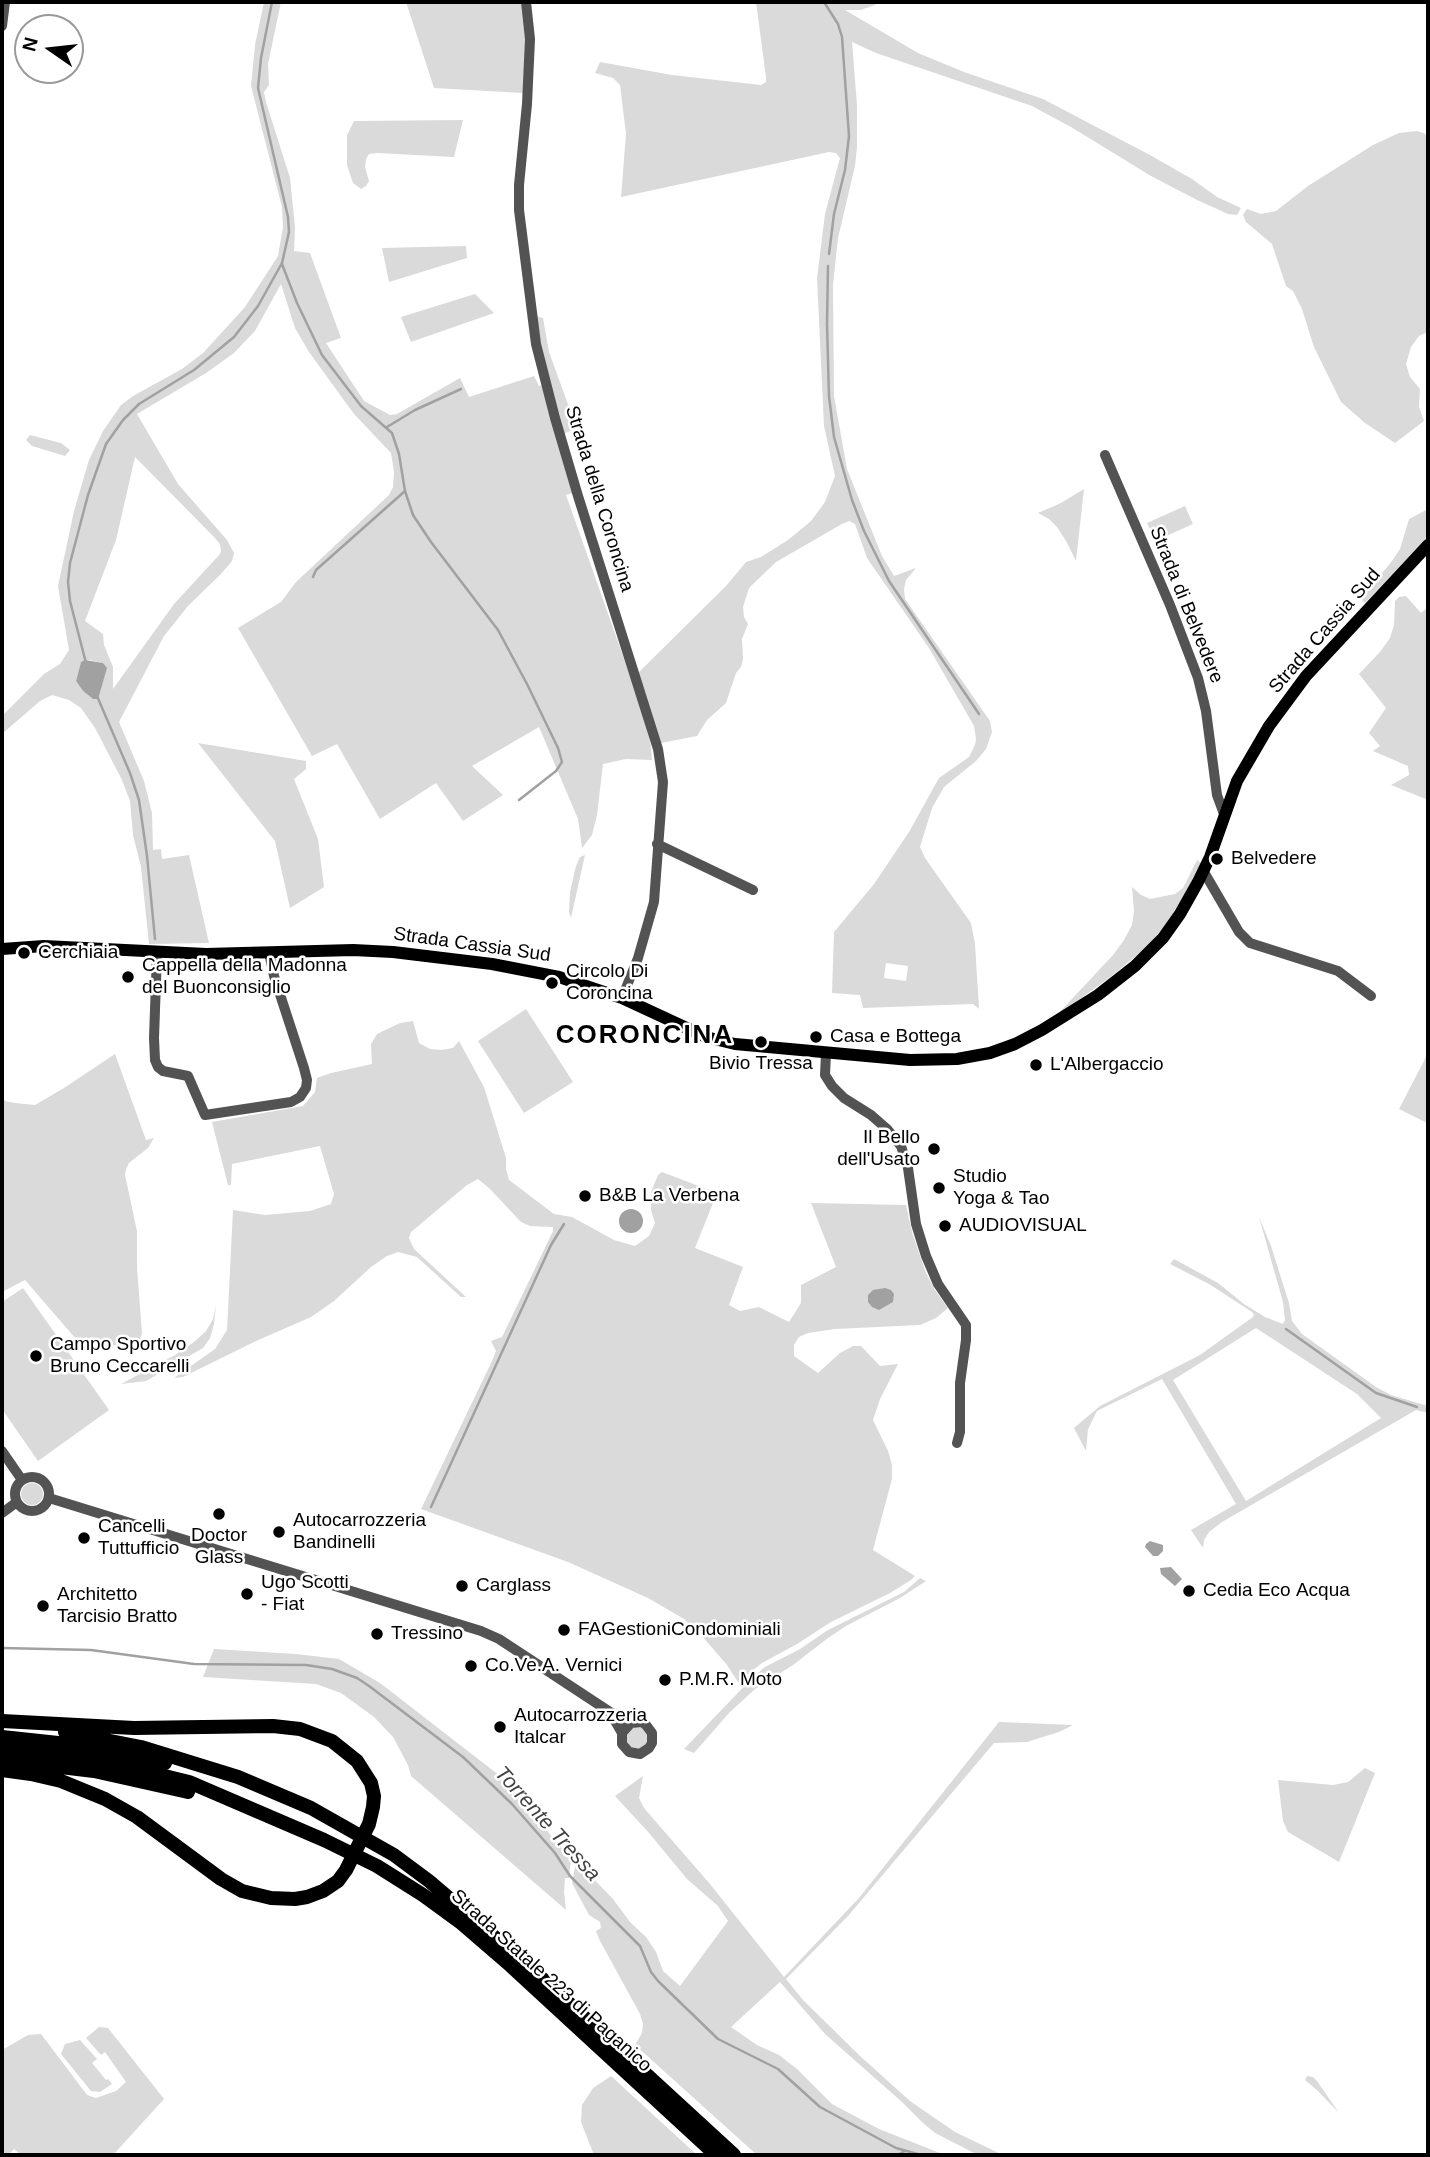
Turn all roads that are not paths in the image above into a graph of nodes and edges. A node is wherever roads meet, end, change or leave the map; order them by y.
1 (5, 2) edge
2 (526, 2) edge
3 (2, 26) edge
4 (1105, 456) dead end
5 (1428, 545) edge
6 (1224, 814) junction
7 (657, 844) junction
8 (1203, 872) junction
9 (753, 890) dead end
10 (2, 948) edge
11 (157, 953) junction
12 (269, 953) junction
13 (1371, 996) dead end
14 (622, 998) junction
15 (826, 1053) junction
16 (957, 1443) dead end
17 (2, 1451) edge
18 (22, 1480) junction
19 (49, 1498) junction
20 (17, 1502) junction
21 (2, 1513) edge
22 (610, 1712) junction
23 (3, 1721) edge
24 (631, 1723) junction
25 (622, 1733) junction
26 (2, 1737) edge
27 (2, 1751) edge
28 (2, 1760) edge
29 (2, 1770) edge
30 (234, 1802) junction
31 (449, 1899) junction
32 (716, 2155) edge
33 (734, 2155) edge

1 - 3 street
2 - 7 street, Strada della Coroncina
4 - 6 street, Strada di Belvedere
5 - 6 main road, Strada Cassia Sud
6 - 8 main road, Strada Cassia Sud
7 - 9 street
7 - 14 street, Strada della Coroncina
8 - 13 street
8 - 15 main road, Strada Cassia Sud
10 - 11 main road, Strada Cassia Sud
11 - 12 main road, Strada Cassia Sud
11 - 12 street
12 - 14 main road, Strada Cassia Sud
14 - 15 main road, Strada Cassia Sud
15 - 16 street
17 - 18 street
18 - 19 street
18 - 20 street
19 - 20 street
19 - 22 street
20 - 21 street
22 - 24 street
22 - 25 street
23 - 29 highway
23 - 31 highway
24 - 25 street
24 - 25 street
26 - 31 highway
27 - 30 highway
28 - 30 highway
30 - 32 highway, Strada Statale 223 di Paganico
31 - 33 highway, Strada Statale 223 di Paganico

